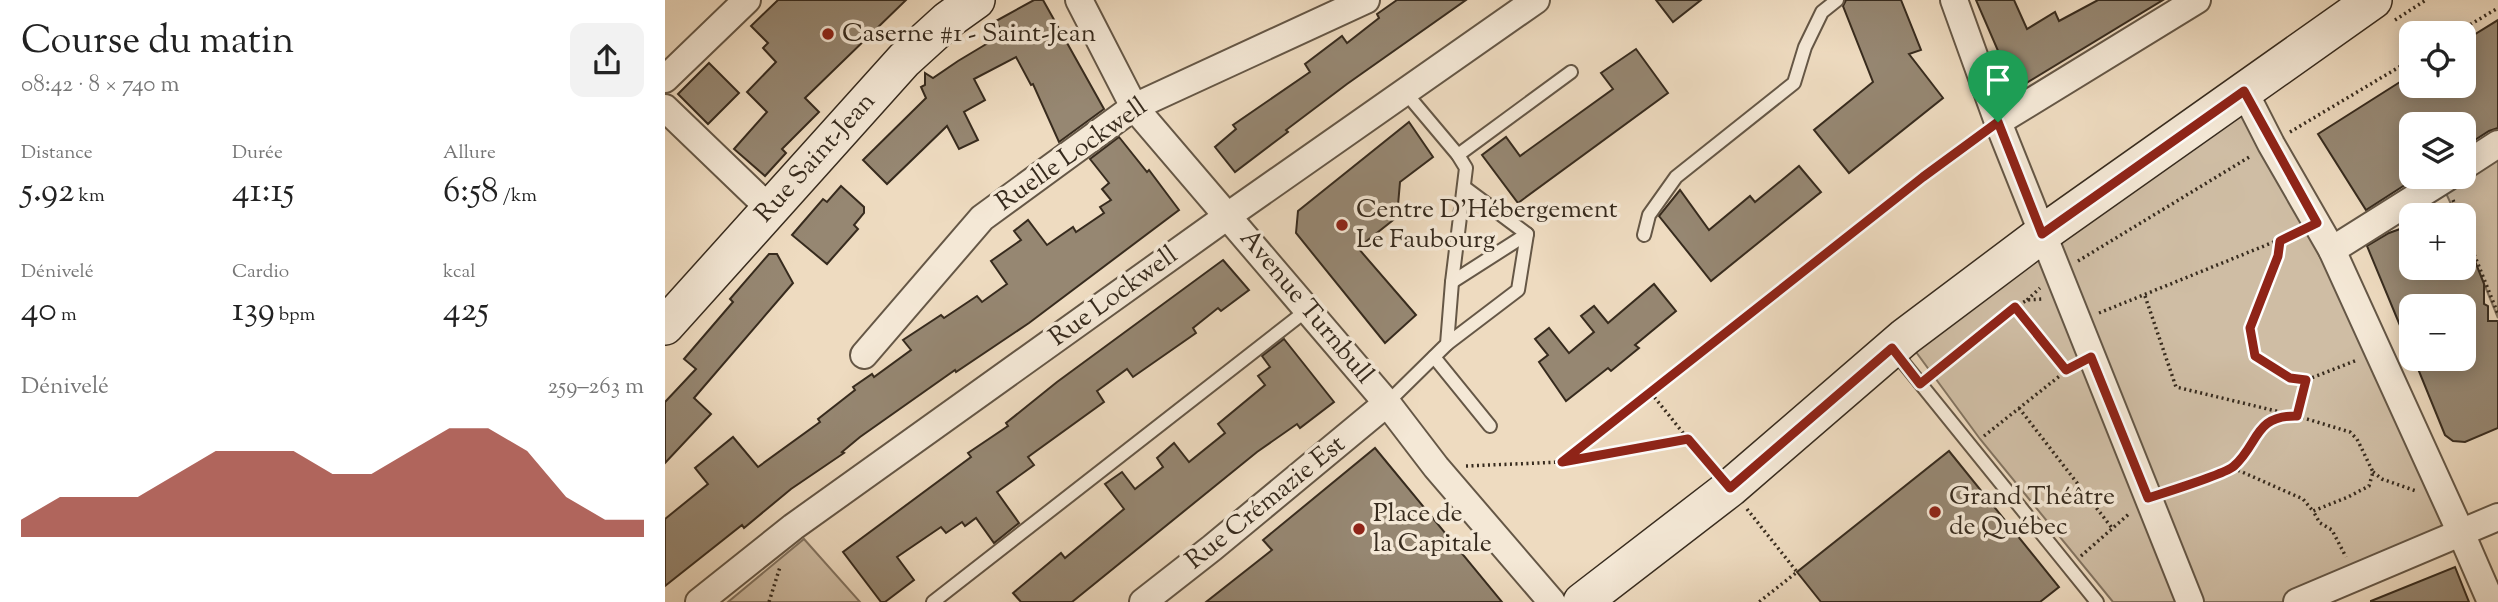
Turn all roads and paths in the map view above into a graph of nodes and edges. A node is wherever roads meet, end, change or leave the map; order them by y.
1 (747, 0) edge
2 (976, 0) edge
3 (1079, 0) edge
4 (1366, 0) edge
5 (1536, 0) edge
6 (1837, 0) edge
7 (1954, 0) edge
8 (2197, 0) edge
9 (2373, 0) edge
10 (2498, 8) edge
11 (2476, 21) edge
12 (2399, 67) edge
13 (1571, 72) dead end
14 (665, 79) edge
15 (2244, 91) junction
16 (1405, 92) junction
17 (1134, 107) junction
18 (665, 108) edge
19 (1998, 122) junction
20 (2271, 144) junction
21 (2498, 144) edge
22 (1458, 155) junction
23 (2476, 158) edge
24 (1464, 187) junction
25 (2429, 189) edge
26 (771, 210) junction
27 (1229, 215) junction
28 (2317, 223) junction
29 (1527, 234) junction
30 (2042, 234) junction
31 (1644, 235) dead end
32 (2280, 241) junction
33 (2332, 250) junction
34 (2476, 259) edge
35 (2058, 273) junction
36 (1452, 282) junction
37 (2145, 296) junction
38 (2015, 307) junction
39 (2050, 307) dead end
40 (1307, 310) junction
41 (2498, 314) edge
42 (2078, 321) junction
43 (665, 326) edge
44 (1447, 344) junction
45 (1892, 348) junction
46 (2379, 352) junction
47 (864, 355) dead end
48 (1434, 357) junction
49 (2091, 357) junction
50 (2066, 370) junction
51 (2306, 380) junction
52 (1920, 384) junction
53 (1651, 393) junction
54 (1387, 403) junction
55 (2019, 408) junction
56 (2297, 416) junction
57 (1490, 426) dead end
58 (1688, 439) junction
59 (1980, 439) dead end
60 (1562, 462) junction
61 (1436, 467) junction
62 (2233, 468) junction
63 (1730, 488) junction
64 (2148, 498) junction
65 (2313, 511) junction
66 (2498, 517) edge
67 (2113, 528) junction
68 (2461, 533) junction
69 (2077, 559) dead end
70 (2356, 577) junction
71 (699, 602) edge
72 (933, 602) edge
73 (1143, 602) edge
74 (1552, 602) edge
75 (1582, 602) edge
76 (1759, 602) edge
77 (2097, 602) edge
78 (2190, 602) edge
79 (2297, 602) edge
80 (2490, 602) edge

1 - 14 street
2 - 26 main road, Rue Saint-Jean
3 - 17 street, Avenue Turnbull
4 - 17 street, Ruelle Lockwell
5 - 16 street, Rue Lockwell
6 - 31 lane
7 - 19 street
8 - 19 street
9 - 15 main road
10 - 11 path
12 - 20 path
13 - 22 lane
15 - 20 street
15 - 30 main road
16 - 22 lane
16 - 27 street, Rue Lockwell
17 - 27 street, Avenue Turnbull
17 - 47 street, Ruelle Lockwell
18 - 26 street
19 - 30 street
19 - 53 path
20 - 28 street
20 - 35 path
21 - 23 street
22 - 24 lane
24 - 29 lane
24 - 36 lane
25 - 33 street
26 - 43 main road, Rue Saint-Jean
27 - 40 street, Avenue Turnbull
27 - 71 street, Rue Lockwell
28 - 32 path
28 - 33 street
29 - 36 lane
29 - 44 lane
30 - 35 street
30 - 45 main road
32 - 37 path
32 - 51 path
33 - 46 street
34 - 41 path
35 - 42 street
36 - 44 lane
37 - 42 path
37 - 56 path
38 - 39 path
38 - 50 path
38 - 52 path
40 - 54 street, Avenue Turnbull
40 - 72 lane
42 - 49 street
44 - 48 lane
45 - 52 lane
45 - 63 main road
46 - 51 path
46 - 68 street
48 - 54 lane
48 - 57 lane
49 - 50 path
49 - 64 street
50 - 55 path
51 - 56 path
52 - 77 lane
53 - 58 path
53 - 60 path
54 - 61 street, Avenue Turnbull
54 - 73 street, Rue Crémazie Est
55 - 59 path
55 - 67 path
56 - 62 path
56 - 65 path
58 - 60 path
58 - 63 path
60 - 61 path
61 - 74 street, Avenue Turnbull
62 - 64 path
62 - 65 path
63 - 75 main road
63 - 76 path
64 - 67 path
64 - 78 street
65 - 70 path
66 - 68 street
67 - 69 path
68 - 70 street
68 - 80 street
70 - 79 street

